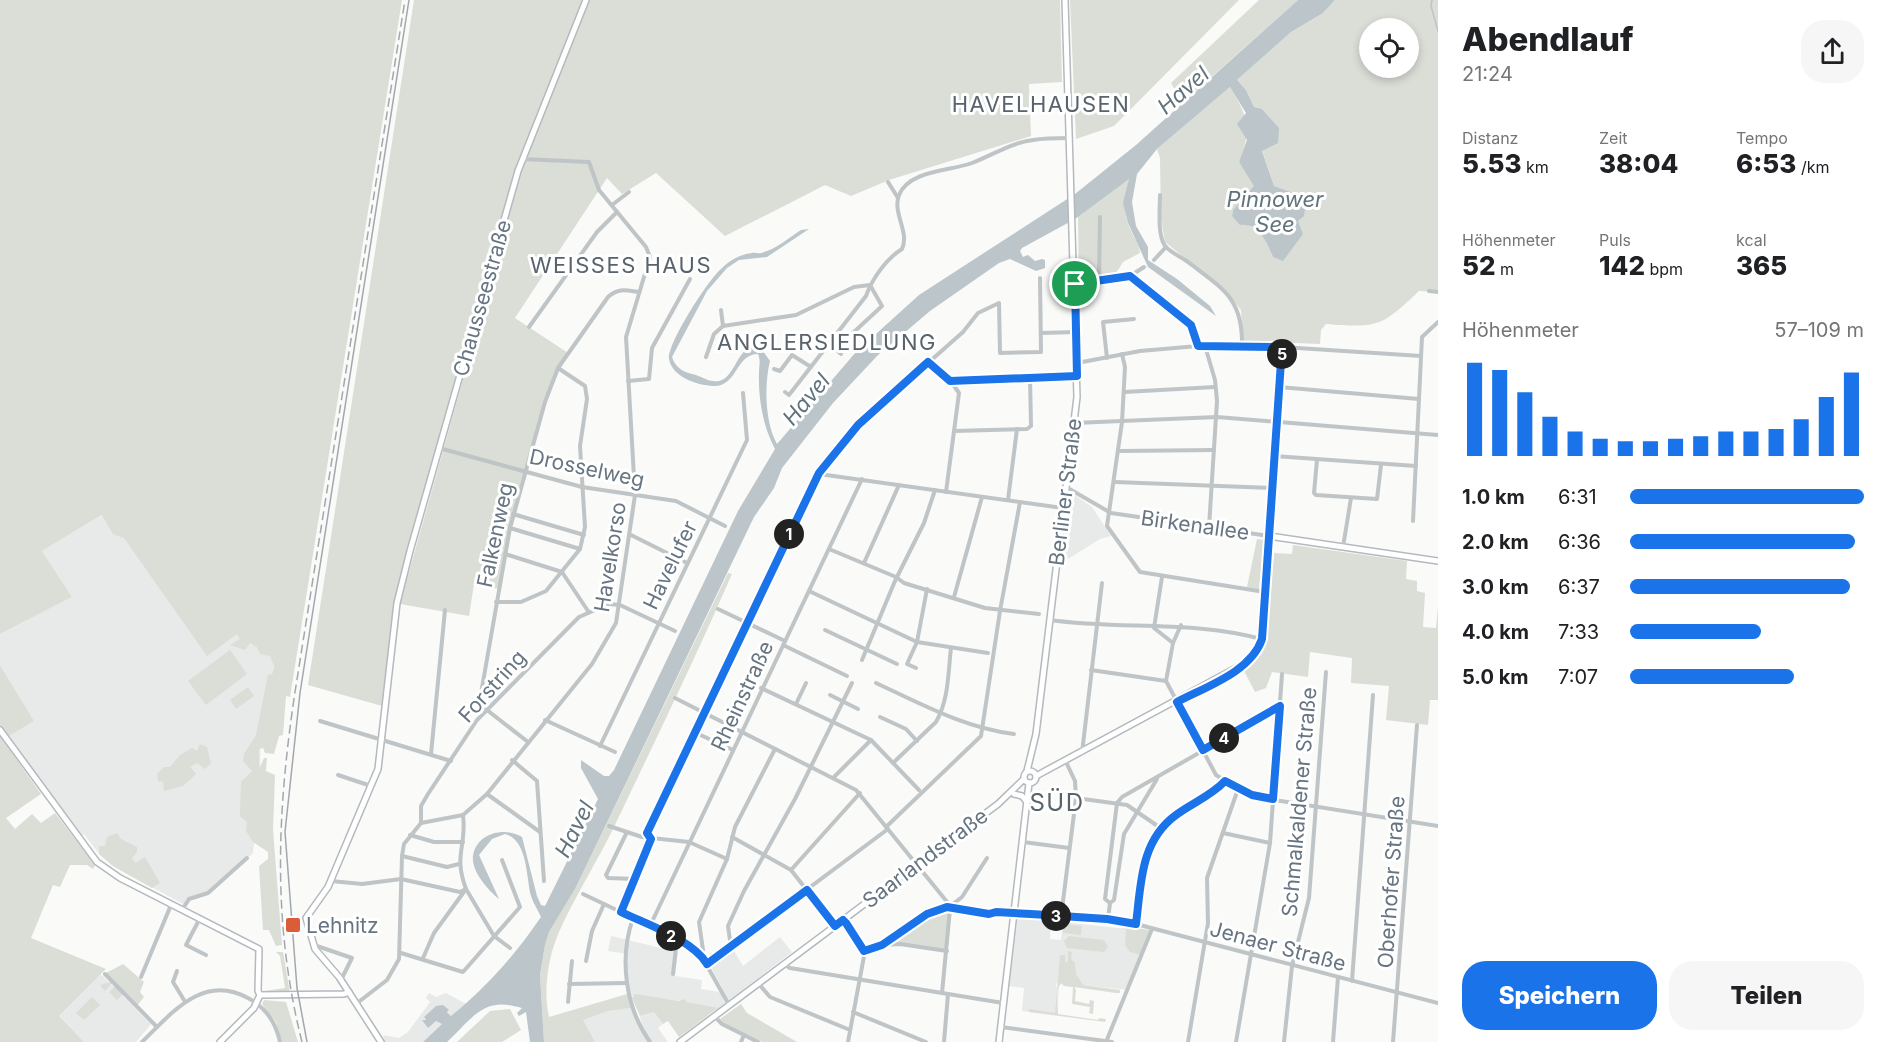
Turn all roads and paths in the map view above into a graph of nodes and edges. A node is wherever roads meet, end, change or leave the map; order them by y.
1 (586, 0) edge
2 (1065, 0) edge
3 (1070, 138) junction
4 (522, 159) junction
5 (888, 182) dead end
6 (629, 192) dead end
7 (1160, 195) dead end
8 (898, 198) junction
9 (612, 205) junction
10 (616, 212) junction
11 (1100, 217) dead end
12 (1166, 247) junction
13 (1154, 260) dead end
14 (1144, 267) dead end
15 (1130, 276) junction
16 (1040, 278) dead end
17 (690, 279) dead end
18 (1100, 281) junction
19 (1075, 284) junction
20 (870, 285) junction
21 (1429, 291) dead end
22 (638, 292) junction
23 (1438, 292) edge
24 (721, 310) dead end
25 (1134, 319) dead end
26 (1438, 322) edge
27 (723, 326) junction
28 (529, 327) dead end
29 (1077, 332) junction
30 (1041, 333) junction
31 (829, 344) junction
32 (840, 344) dead end
33 (1198, 346) junction
34 (1205, 346) junction
35 (1242, 346) junction
36 (1282, 347) junction
37 (841, 354) dead end
38 (1122, 354) junction
39 (1421, 356) junction
40 (706, 357) dead end
41 (1107, 358) junction
42 (928, 362) junction
43 (1077, 363) junction
44 (811, 367) junction
45 (558, 368) junction
46 (774, 369) dead end
47 (1077, 376) junction
48 (1030, 378) junction
49 (628, 381) junction
50 (950, 381) junction
51 (1215, 387) junction
52 (1279, 387) junction
53 (785, 392) dead end
54 (1124, 392) junction
55 (742, 393) dead end
56 (1419, 399) junction
57 (1217, 417) junction
58 (1122, 422) junction
59 (1276, 422) junction
60 (1074, 423) junction
61 (1017, 429) junction
62 (954, 431) junction
63 (1418, 434) junction
64 (1438, 435) edge
65 (439, 448) junction
66 (1214, 450) junction
67 (1119, 451) junction
68 (1274, 456) junction
69 (1317, 460) junction
70 (1381, 465) junction
71 (1416, 466) junction
72 (524, 471) junction
73 (819, 473) junction
74 (862, 479) junction
75 (1115, 482) junction
76 (899, 484) junction
77 (1212, 486) junction
78 (582, 487) junction
79 (1066, 487) junction
80 (1273, 488) junction
81 (935, 490) junction
82 (946, 492) junction
83 (635, 495) junction
84 (982, 496) junction
85 (1351, 498) junction
86 (1008, 500) junction
87 (1020, 502) junction
88 (1064, 508) junction
89 (1108, 512) junction
90 (513, 514) junction
91 (709, 518) junction
92 (1413, 521) dead end
93 (725, 526) dead end
94 (1209, 527) junction
95 (510, 528) junction
96 (584, 535) junction
97 (631, 535) junction
98 (1269, 536) junction
99 (1343, 547) junction
100 (580, 549) junction
101 (829, 549) junction
102 (505, 555) junction
103 (1438, 561) edge
104 (687, 563) junction
105 (864, 563) junction
106 (562, 573) junction
107 (896, 577) junction
108 (1161, 577) junction
109 (1102, 583) dead end
110 (927, 589) junction
111 (809, 591) junction
112 (1266, 592) junction
113 (954, 597) junction
114 (496, 602) junction
115 (620, 605) junction
116 (718, 609) dead end
117 (445, 610) dead end
118 (588, 611) junction
119 (1000, 611) junction
120 (1039, 614) dead end
121 (1050, 620) junction
122 (747, 622) junction
123 (658, 623) junction
124 (878, 624) junction
125 (1097, 624) junction
126 (1181, 625) junction
127 (1154, 628) junction
128 (825, 630) dead end
129 (675, 631) dead end
130 (1262, 639) junction
131 (917, 642) junction
132 (784, 643) junction
133 (1173, 643) junction
134 (951, 648) junction
135 (866, 650) junction
136 (988, 653) dead end
137 (862, 660) dead end
138 (897, 664) dead end
139 (916, 668) dead end
140 (1091, 670) junction
141 (1326, 672) dead end
142 (1282, 674) dead end
143 (847, 676) dead end
144 (1166, 681) junction
145 (806, 683) dead end
146 (852, 683) dead end
147 (876, 683) dead end
148 (761, 688) junction
149 (830, 695) dead end
150 (1373, 695) dead end
151 (675, 699) dead end
152 (843, 701) junction
153 (1177, 702) junction
154 (796, 704) junction
155 (1280, 706) junction
156 (858, 709) dead end
157 (487, 710) junction
158 (703, 712) junction
159 (941, 714) junction
160 (880, 717) dead end
161 (545, 720) junction
162 (320, 721) dead end
163 (833, 722) junction
164 (1417, 725) dead end
165 (984, 729) junction
166 (0, 730) edge
167 (742, 731) junction
168 (694, 732) junction
169 (1014, 734) dead end
170 (871, 740) junction
171 (383, 741) junction
172 (917, 741) junction
173 (528, 742) junction
174 (600, 746) junction
175 (775, 749) junction
176 (733, 750) junction
177 (1203, 750) junction
178 (615, 752) dead end
179 (1082, 753) junction
180 (432, 754) junction
181 (512, 760) junction
182 (451, 761) junction
183 (1066, 762) junction
184 (893, 763) junction
185 (811, 768) junction
186 (1032, 773) junction
187 (338, 775) dead end
188 (1160, 775) junction
189 (834, 778) junction
190 (1026, 781) junction
191 (1225, 781) junction
192 (372, 786) junction
193 (1238, 789) junction
194 (919, 790) dead end
195 (860, 793) junction
196 (487, 794) junction
197 (1014, 794) junction
198 (1122, 797) junction
199 (1076, 798) junction
200 (1273, 799) junction
201 (1104, 801) junction
202 (1117, 803) junction
203 (998, 804) junction
204 (1028, 805) junction
205 (1315, 807) junction
206 (1136, 811) junction
207 (463, 815) junction
208 (1364, 815) junction
209 (1411, 822) junction
210 (421, 823) junction
211 (609, 826) dead end
212 (1438, 826) edge
213 (887, 828) junction
214 (1162, 829) junction
215 (541, 833) junction
216 (1223, 833) junction
217 (626, 834) junction
218 (410, 835) junction
219 (732, 837) junction
220 (651, 839) junction
221 (463, 842) junction
222 (689, 842) junction
223 (1023, 842) junction
224 (1270, 843) junction
225 (1069, 848) junction
226 (764, 854) junction
227 (402, 856) junction
228 (247, 858) dead end
229 (987, 858) dead end
230 (727, 859) junction
231 (502, 860) dead end
232 (459, 864) junction
233 (916, 866) junction
234 (791, 870) junction
235 (401, 879) junction
236 (635, 879) junction
237 (331, 881) junction
238 (544, 881) dead end
239 (466, 889) junction
240 (807, 890) junction
241 (583, 894) dead end
242 (1110, 903) junction
243 (604, 904) junction
244 (171, 905) junction
245 (950, 906) junction
246 (182, 910) junction
247 (621, 912) junction
248 (1015, 913) junction
249 (1061, 917) junction
250 (633, 918) junction
251 (199, 920) junction
252 (843, 920) junction
253 (1107, 921) junction
254 (1136, 924) junction
255 (650, 926) junction
256 (835, 926) junction
257 (1152, 928) junction
258 (494, 936) junction
259 (677, 939) junction
260 (1205, 943) junction
261 (313, 945) junction
262 (882, 945) junction
263 (731, 947) junction
264 (510, 948) dead end
265 (864, 951) junction
266 (947, 951) junction
267 (401, 953) junction
268 (1250, 954) junction
269 (701, 955) junction
270 (206, 956) dead end
271 (423, 958) junction
272 (586, 960) dead end
273 (572, 961) dead end
274 (707, 964) junction
275 (785, 965) junction
276 (1292, 966) junction
277 (177, 971) dead end
278 (105, 974) dead end
279 (673, 974) dead end
280 (141, 977) dead end
281 (1338, 977) junction
282 (341, 980) junction
283 (860, 980) junction
284 (1352, 981) junction
285 (626, 983) junction
286 (569, 984) junction
287 (759, 984) junction
288 (349, 992) junction
289 (942, 993) junction
290 (1397, 993) junction
291 (948, 994) junction
292 (260, 995) junction
293 (184, 1000) junction
294 (568, 1002) dead end
295 (256, 1003) junction
296 (1438, 1003) edge
297 (356, 1004) junction
298 (1004, 1004) junction
299 (729, 1006) junction
300 (854, 1012) junction
301 (715, 1017) junction
302 (158, 1027) junction
303 (1001, 1027) junction
304 (850, 1030) junction
305 (744, 1035) junction
306 (142, 1042) edge
307 (220, 1042) edge
308 (280, 1042) edge
309 (381, 1042) edge
310 (650, 1042) edge
311 (680, 1042) edge
312 (741, 1042) edge
313 (758, 1042) edge
314 (848, 1042) edge
315 (926, 1042) edge
316 (944, 1042) edge
317 (999, 1042) edge
318 (1109, 1042) edge
319 (1188, 1042) edge
320 (1236, 1042) edge
321 (1284, 1042) edge
322 (1333, 1042) edge
323 (1393, 1042) edge

1 - 4 street, Chausseestraße
2 - 3 street, Berliner Straße
3 - 8 street
3 - 19 street, Berliner Straße
4 - 9 street, Havelkorso
4 - 65 street, Chausseestraße
5 - 8 street
6 - 9 street
7 - 12 street
8 - 20 street
9 - 10 street, Havelkorso
10 - 22 street, Havelkorso
10 - 28 street
11 - 18 street
12 - 13 street
12 - 35 street
14 - 15 street
15 - 18 street
15 - 33 street
16 - 30 street
17 - 49 street
18 - 19 street
19 - 29 street, Berliner Straße
20 - 27 street
20 - 31 street
20 - 32 street
21 - 23 street
22 - 45 street, Falkenweg
22 - 49 street, Havelkorso
24 - 27 street
25 - 41 street
26 - 39 street
27 - 40 street
29 - 30 street
29 - 43 street, Berliner Straße
30 - 42 street
31 - 37 street
31 - 44 street
33 - 34 street
33 - 38 street
34 - 35 street
34 - 51 street
35 - 36 street
36 - 39 street
36 - 52 street
38 - 41 street
38 - 54 street
39 - 56 street
41 - 43 street
42 - 50 street
42 - 73 street
43 - 47 street, Berliner Straße
44 - 46 street
44 - 53 street
45 - 72 street, Falkenweg
45 - 78 street
47 - 48 street
47 - 60 street, Berliner Straße
48 - 50 street
48 - 61 street
49 - 83 street, Havelkorso
50 - 62 street
51 - 54 street
51 - 57 street
52 - 56 street
52 - 59 street
54 - 58 street
55 - 91 street, Havelufer
56 - 63 street
57 - 58 street
57 - 59 street
57 - 66 street
58 - 60 street
58 - 67 street
59 - 63 street
59 - 68 street
60 - 79 street, Berliner Straße
61 - 62 street
61 - 86 street
62 - 82 street
63 - 64 street
63 - 71 street
65 - 72 street, Drosselweg
65 - 171 street, Chausseestraße
66 - 67 street
66 - 77 street
67 - 75 street
68 - 69 street
68 - 80 street
69 - 70 street
69 - 85 street
70 - 71 street
70 - 85 street
71 - 92 street
72 - 78 street, Drosselweg
72 - 90 street, Falkenweg
73 - 74 street
73 - 122 street
74 - 76 street
74 - 101 street, Rheinstraße
75 - 77 street
75 - 89 street
76 - 81 street
76 - 105 street
77 - 80 street
77 - 94 street
78 - 83 street, Drosselweg
78 - 96 street
79 - 88 street, Berliner Straße
79 - 89 street, Birkenallee
80 - 98 street
81 - 82 street
81 - 107 street
82 - 84 street
83 - 91 street, Drosselweg
83 - 97 street, Havelkorso
84 - 86 street
84 - 113 street
85 - 99 street
86 - 87 street
87 - 88 street
87 - 119 street
88 - 121 street, Berliner Straße
89 - 94 street, Birkenallee
89 - 108 street
90 - 95 street, Falkenweg
90 - 96 street
91 - 93 street, Drosselweg
91 - 104 street, Havelufer
94 - 98 street, Birkenallee
95 - 100 street
95 - 102 street, Falkenweg
96 - 100 street
97 - 104 street
97 - 115 street, Havelkorso
98 - 99 street, Birkenallee
98 - 112 street
99 - 103 street, Birkenallee
100 - 106 street
101 - 105 street
101 - 111 street, Rheinstraße
102 - 106 street
102 - 114 street, Falkenweg
104 - 123 street, Havelufer
105 - 107 street
106 - 114 street
106 - 118 street
107 - 110 street
107 - 124 street
108 - 112 street
108 - 127 street
109 - 125 street
110 - 113 street
110 - 131 street
111 - 124 street
111 - 132 street, Rheinstraße
112 - 130 street
113 - 119 street
114 - 157 street, Falkenweg
115 - 118 street, Forstring
115 - 123 street
115 - 161 street, Havelkorso
116 - 122 street
117 - 180 street
118 - 157 street, Forstring
119 - 120 street
119 - 165 street
121 - 125 street
121 - 186 street, Berliner Straße
122 - 132 street
122 - 158 street
123 - 129 street
123 - 174 street, Havelufer
124 - 131 street
124 - 135 street
125 - 127 street
125 - 140 street
126 - 127 street
126 - 130 street
126 - 133 street
127 - 133 street
128 - 135 street
130 - 153 street
131 - 134 street
131 - 139 street
132 - 143 street
132 - 148 street, Rheinstraße
133 - 144 street
134 - 136 street
134 - 159 street
135 - 137 street
135 - 138 street
140 - 144 street
140 - 179 street
141 - 205 street, Schmalkaldener Straße
142 - 155 street
144 - 153 street
145 - 154 street
146 - 152 street
147 - 159 street
148 - 154 street
148 - 167 street, Rheinstraße
149 - 152 street
150 - 208 street
151 - 158 street
152 - 156 street
152 - 163 street
153 - 177 street
153 - 179 street
154 - 163 street
155 - 177 street
155 - 200 street
157 - 173 street
157 - 182 street, Forstring
158 - 167 street
158 - 168 street
159 - 165 street
159 - 172 street
160 - 172 street
161 - 173 street, Havelkorso
161 - 174 street
162 - 171 street
163 - 170 street
163 - 185 street
164 - 209 street, Oberhofer Straße
165 - 169 street
165 - 213 street
166 - 244 street
167 - 175 street
167 - 176 street, Rheinstraße
168 - 176 street
168 - 220 street
170 - 184 street
170 - 189 street
171 - 180 street
171 - 192 street, Chausseestraße
172 - 184 street
173 - 181 street, Havelkorso
174 - 178 street
175 - 185 street
175 - 219 street
176 - 222 street, Rheinstraße
177 - 188 street
177 - 191 street
179 - 183 street
180 - 182 street
181 - 196 street, Havelkorso
181 - 215 street
182 - 210 street, Forstring
183 - 186 street
183 - 199 street
184 - 194 street
185 - 189 street
185 - 226 street
186 - 190 street
186 - 190 street
187 - 192 street
188 - 198 street
188 - 206 street
189 - 195 street
190 - 197 street, Saarlandstraße
190 - 203 street, Saarlandstraße
190 - 204 street
191 - 193 street
191 - 214 street
192 - 237 street, Chausseestraße
193 - 200 street
193 - 216 street
195 - 213 street
195 - 234 street
196 - 207 street, Havelkorso
196 - 215 street
197 - 203 street, Saarlandstraße
197 - 204 street
198 - 201 street
198 - 202 street
199 - 201 street
199 - 225 street
200 - 205 street
200 - 224 street
201 - 202 street
202 - 206 street
202 - 242 street
203 - 233 street, Saarlandstraße
204 - 223 street
205 - 208 street
205 - 276 street, Schmalkaldener Straße
206 - 214 street
206 - 242 street
207 - 210 street
207 - 221 street
208 - 209 street
208 - 284 street
209 - 212 street
209 - 290 street, Oberhofer Straße
210 - 218 street
211 - 217 street
213 - 233 street
213 - 240 street
214 - 254 street
215 - 238 street
216 - 224 street
216 - 260 street
217 - 220 street
217 - 236 street
218 - 221 street
218 - 227 street
219 - 226 street
219 - 230 street
220 - 222 street
220 - 236 street
221 - 232 street
222 - 230 street
222 - 255 street, Rheinstraße
223 - 225 street
223 - 248 street
224 - 268 street
225 - 249 street
226 - 234 street
226 - 263 street
227 - 232 street
227 - 235 street
228 - 246 street
229 - 245 street
230 - 269 street
231 - 258 street
232 - 239 street
233 - 245 street
233 - 252 street, Saarlandstraße
234 - 240 street
235 - 237 street
235 - 239 street
235 - 267 street
236 - 247 street
237 - 261 street, Chausseestraße
239 - 258 street
239 - 271 street
240 - 256 street
240 - 263 street
241 - 243 street
242 - 253 street
243 - 247 street
243 - 272 street
244 - 246 street
244 - 280 street
245 - 248 street, Jenaer Straße
245 - 262 street
245 - 266 street
246 - 251 street
247 - 250 street
248 - 249 street, Jenaer Straße
248 - 298 street
249 - 253 street, Jenaer Straße
250 - 255 street
250 - 285 street
251 - 270 street
251 - 292 street
252 - 256 street, Saarlandstraße
252 - 265 street
253 - 254 street, Jenaer Straße
254 - 257 street, Jenaer Straße
255 - 259 street
256 - 275 street, Saarlandstraße
257 - 260 street, Jenaer Straße
257 - 318 street
258 - 264 street
258 - 271 street
259 - 269 street
259 - 279 street
260 - 268 street, Jenaer Straße
260 - 319 street
261 - 282 street
261 - 282 street
262 - 265 street
262 - 266 street
263 - 274 street
265 - 283 street
266 - 289 street
267 - 271 street
267 - 297 street
268 - 276 street, Jenaer Straße
268 - 320 street
269 - 274 street
273 - 286 street
274 - 299 street
275 - 283 street
275 - 287 street, Saarlandstraße
276 - 281 street, Jenaer Straße
276 - 321 street, Schmalkaldener Straße
277 - 293 street
278 - 302 street
281 - 284 street, Jenaer Straße
281 - 322 street
282 - 288 street
283 - 289 street
283 - 300 street
284 - 290 street, Jenaer Straße
285 - 286 street
285 - 310 street
286 - 294 street
287 - 299 street, Saarlandstraße
287 - 304 street
288 - 292 street
288 - 297 street
289 - 291 street
290 - 296 street, Jenaer Straße
290 - 323 street, Oberhofer Straße
291 - 298 street
291 - 316 street
292 - 295 street
293 - 295 street
293 - 302 street
295 - 307 street
295 - 308 street
297 - 309 street
298 - 303 street
299 - 301 street, Saarlandstraße
300 - 304 street
300 - 315 street
301 - 305 street
301 - 311 street, Saarlandstraße
302 - 306 street
303 - 317 street
303 - 318 street
304 - 314 street
305 - 312 street
305 - 313 street

